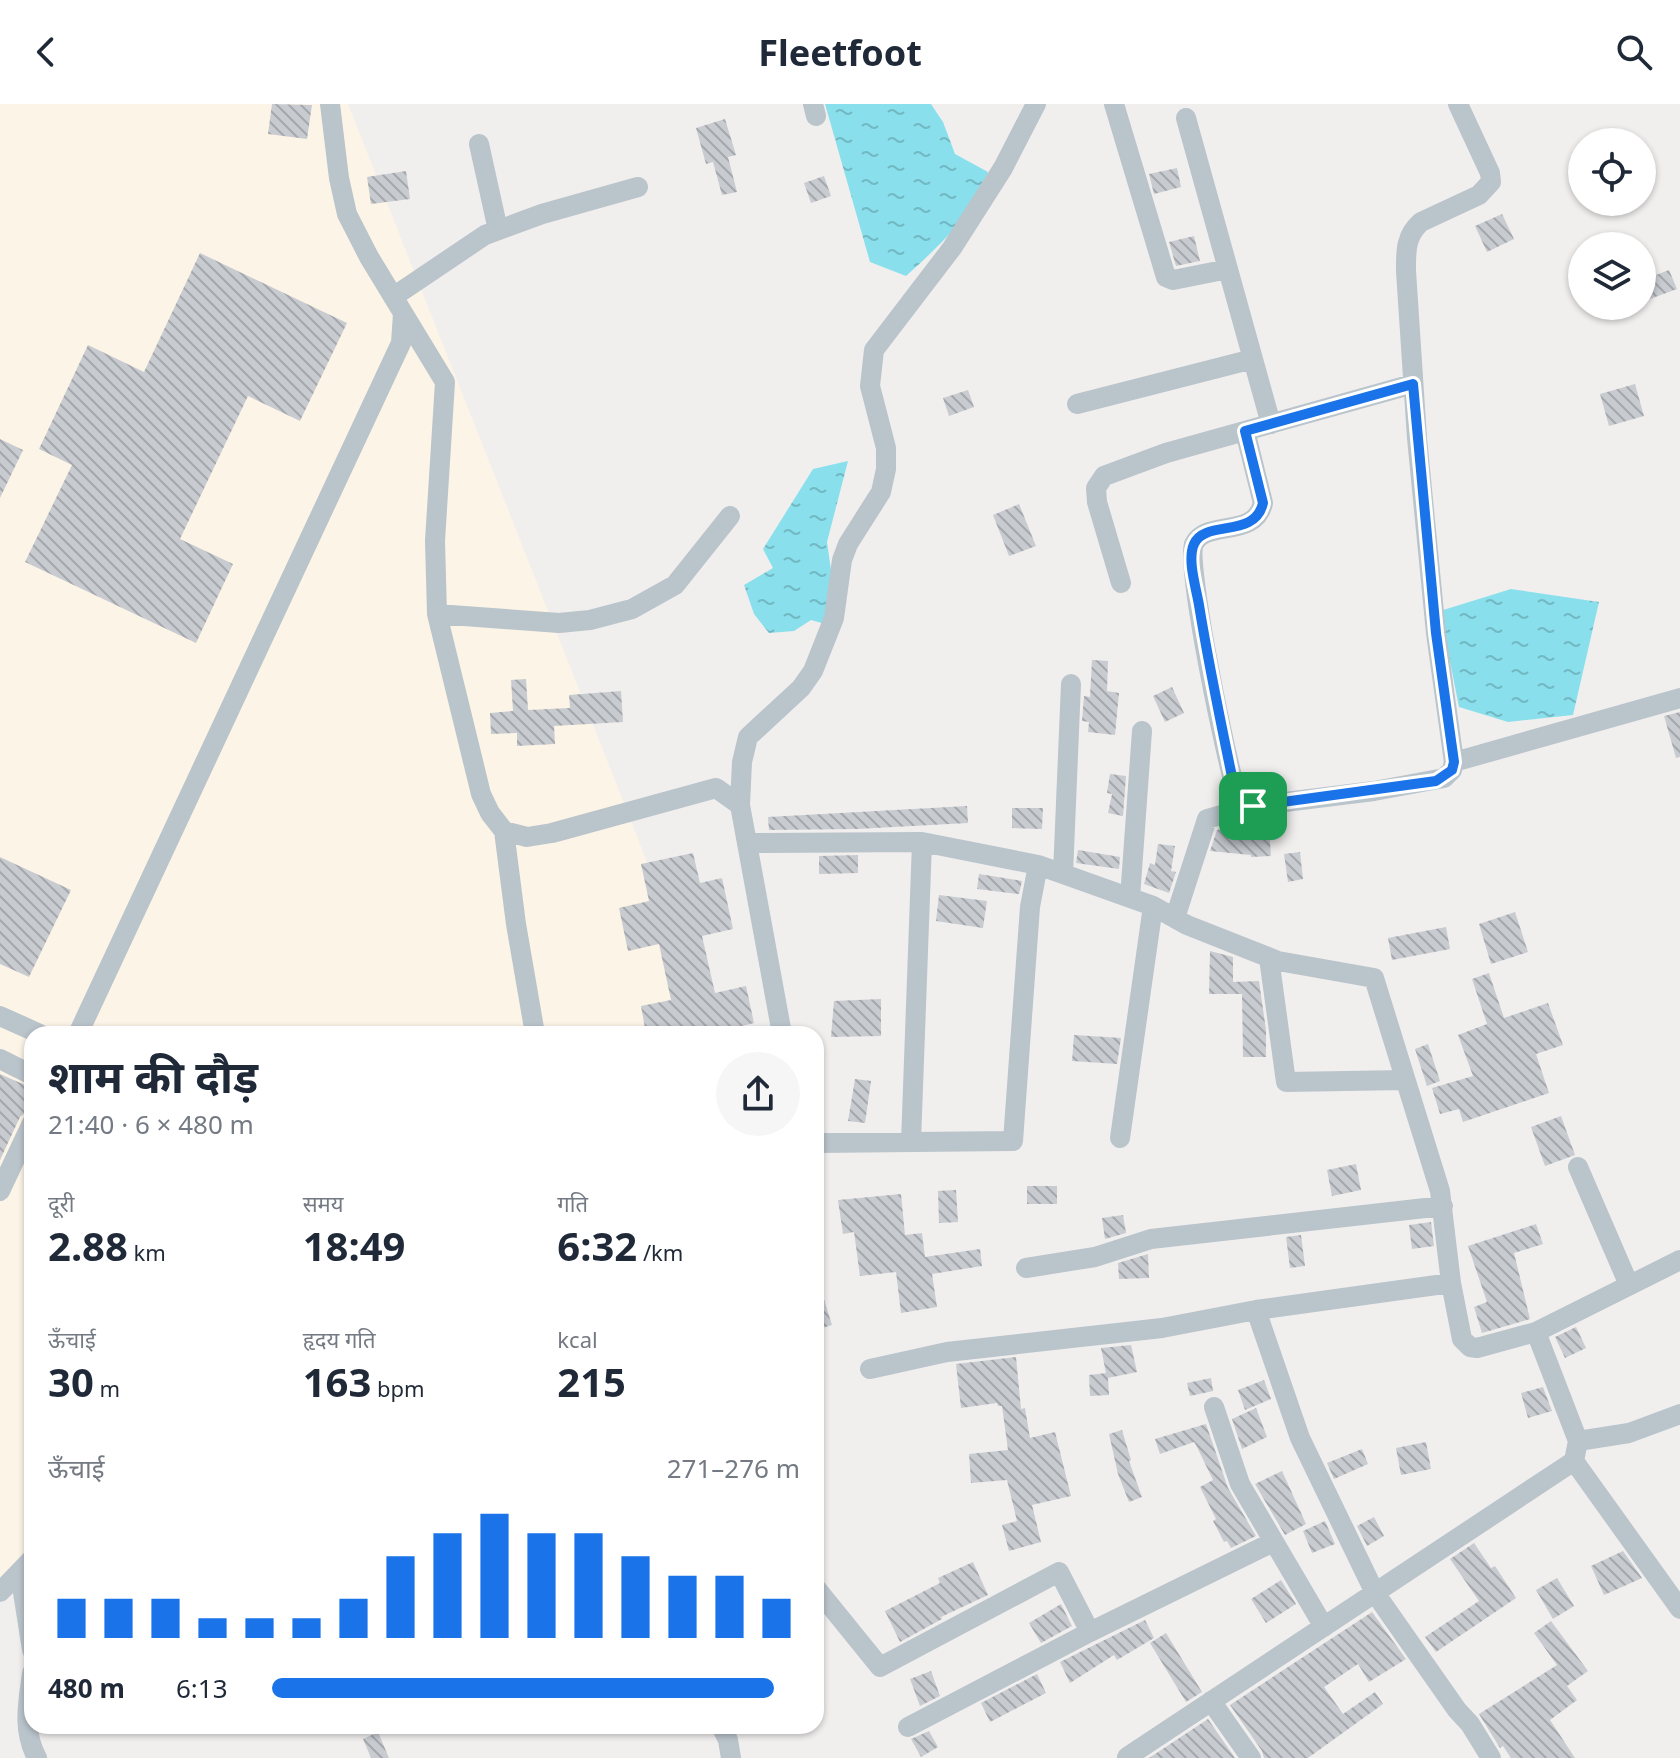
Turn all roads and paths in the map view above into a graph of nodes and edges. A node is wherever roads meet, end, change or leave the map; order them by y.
1 (330, 104) edge
2 (1036, 104) edge
3 (1114, 104) edge
4 (1458, 104) edge
5 (1186, 118) dead end
6 (479, 144) dead end
7 (638, 187) dead end
8 (498, 230) junction
9 (1228, 269) junction
10 (398, 304) junction
11 (1253, 359) junction
12 (1413, 384) junction
13 (1077, 404) dead end
14 (1271, 424) junction
15 (1245, 431) junction
16 (730, 516) dead end
17 (1121, 583) dead end
18 (437, 614) junction
19 (1071, 684) dead end
20 (1680, 698) edge
21 (1142, 731) dead end
22 (1454, 762) junction
23 (740, 805) junction
24 (1253, 806) junction
25 (504, 831) junction
26 (922, 842) junction
27 (748, 843) junction
28 (1038, 865) junction
29 (1063, 874) junction
30 (1130, 898) junction
31 (1153, 906) junction
32 (1175, 918) junction
33 (1269, 958) junction
34 (0, 1016) edge
35 (82, 1026) edge
36 (534, 1026) edge
37 (781, 1026) edge
38 (24, 1027) edge
39 (0, 1059) edge
40 (24, 1071) edge
41 (1405, 1080) junction
42 (1120, 1138) dead end
43 (24, 1140) edge
44 (911, 1142) junction
45 (824, 1143) edge
46 (1578, 1167) dead end
47 (0, 1191) edge
48 (1443, 1206) junction
49 (1680, 1260) edge
50 (1026, 1268) dead end
51 (1451, 1283) junction
52 (1629, 1285) junction
53 (1256, 1310) junction
54 (1536, 1332) junction
55 (870, 1369) dead end
56 (1214, 1407) dead end
57 (1680, 1414) edge
58 (1576, 1451) junction
59 (1273, 1542) junction
60 (24, 1568) edge
61 (0, 1592) edge
62 (1375, 1593) junction
63 (824, 1598) edge
64 (1680, 1609) edge
65 (1324, 1627) junction
66 (1090, 1632) junction
67 (1211, 1701) junction
68 (908, 1727) dead end
69 (28, 1734) edge
70 (725, 1734) edge
71 (1127, 1757) edge
72 (37, 1758) edge
73 (731, 1758) edge
74 (1251, 1758) edge
75 (1491, 1758) edge

1 - 10 street
2 - 23 street
3 - 9 street
4 - 12 street
5 - 9 street
6 - 8 street
7 - 8 street
8 - 10 street
9 - 11 street
10 - 18 street
10 - 35 street
11 - 13 street
11 - 14 street
12 - 14 street
12 - 22 street
14 - 15 street
15 - 17 street
15 - 24 street
16 - 18 street
18 - 25 street
19 - 29 street
20 - 22 street
21 - 30 street
22 - 24 street
23 - 25 street
23 - 27 street
24 - 32 street
25 - 36 street
26 - 27 street
26 - 28 street
26 - 44 street
27 - 37 street
28 - 29 street
28 - 44 street
29 - 30 street
30 - 31 street
31 - 32 street
31 - 42 street
32 - 33 street
33 - 41 street
33 - 41 street
34 - 38 street
39 - 40 street
41 - 48 street
43 - 47 street
44 - 45 street
46 - 52 street
48 - 50 street
48 - 51 street
49 - 52 street
51 - 53 street
51 - 54 street
52 - 54 street
53 - 55 street
53 - 62 street
54 - 58 street
56 - 59 street
57 - 58 street
58 - 62 street
58 - 64 street
59 - 65 street
59 - 66 street
60 - 61 street
62 - 65 street
62 - 75 street
63 - 66 street
65 - 67 street
66 - 68 street
67 - 71 street
67 - 74 street
69 - 72 street
70 - 73 street

